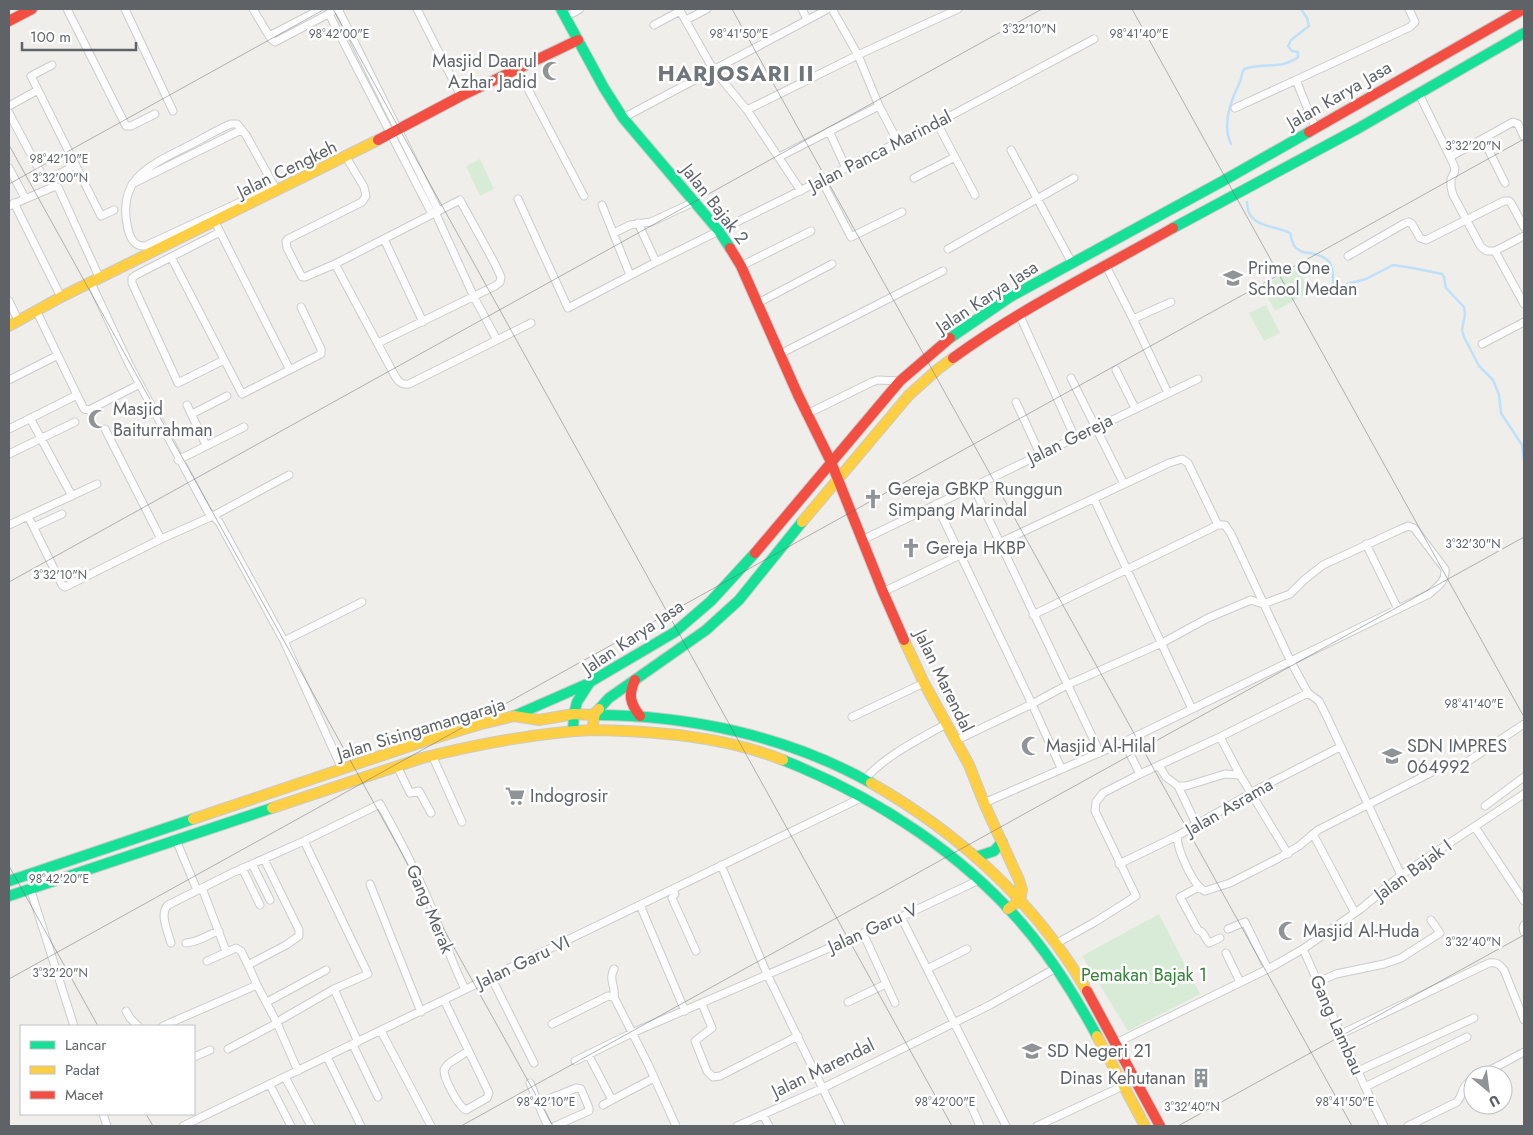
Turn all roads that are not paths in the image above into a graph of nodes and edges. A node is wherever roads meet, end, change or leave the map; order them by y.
1 (32, 9) edge
2 (67, 9) edge
3 (125, 9) edge
4 (253, 9) edge
5 (320, 9) edge
6 (338, 9) edge
7 (417, 9) edge
8 (580, 9) edge
9 (707, 9) edge
10 (802, 9) edge
11 (828, 9) edge
12 (832, 9) edge
13 (958, 9) edge
14 (1409, 9) edge
15 (1524, 9) edge
16 (679, 10) edge
17 (18, 12) edge
18 (564, 13) edge
19 (329, 14) junction
20 (807, 19) junction
21 (686, 20) junction
22 (9, 21) edge
23 (654, 25) dead end
24 (1524, 33) edge
25 (270, 36) junction
26 (1094, 39) dead end
27 (578, 40) junction
28 (858, 55) junction
29 (52, 65) dead end
30 (518, 70) junction
31 (713, 70) junction
32 (1296, 80) junction
33 (38, 90) junction
34 (1419, 94) junction
35 (461, 96) junction
36 (9, 106) edge
37 (880, 106) junction
38 (1235, 108) dead end
39 (747, 110) junction
40 (173, 111) dead end
41 (9, 113) edge
42 (155, 114) dead end
43 (388, 117) junction
44 (623, 118) junction
45 (937, 122) junction
46 (1315, 127) junction
47 (829, 131) junction
48 (395, 132) junction
49 (1524, 137) edge
50 (1482, 138) junction
51 (898, 142) junction
52 (1011, 150) dead end
53 (1450, 156) junction
54 (779, 157) junction
55 (954, 157) junction
56 (346, 158) junction
57 (76, 165) junction
58 (9, 168) edge
59 (846, 168) junction
60 (914, 178) dead end
61 (1074, 178) dead end
62 (822, 181) junction
63 (1505, 183) dead end
64 (275, 188) junction
65 (801, 191) junction
66 (975, 195) dead end
67 (584, 196) dead end
68 (25, 198) junction
69 (518, 199) dead end
70 (1037, 199) junction
71 (252, 200) junction
72 (694, 202) junction
73 (11, 205) edge
74 (602, 205) dead end
75 (114, 210) dead end
76 (435, 212) junction
77 (902, 212) dead end
78 (1467, 219) junction
79 (1151, 220) junction
80 (638, 223) junction
81 (217, 227) junction
82 (1524, 227) edge
83 (719, 231) junction
84 (811, 232) dead end
85 (614, 233) junction
86 (1160, 235) junction
87 (1524, 236) edge
88 (384, 239) junction
89 (948, 249) dead end
90 (1495, 251) junction
91 (1348, 256) dead end
92 (171, 257) junction
93 (656, 262) junction
94 (1072, 263) junction
95 (335, 264) junction
96 (832, 264) dead end
97 (741, 266) junction
98 (1106, 266) junction
99 (942, 271) dead end
100 (630, 275) junction
101 (96, 281) junction
102 (61, 296) junction
103 (474, 297) junction
104 (9, 301) edge
105 (1170, 302) dead end
106 (758, 304) junction
107 (1524, 304) edge
108 (301, 307) dead end
109 (36, 310) junction
110 (1019, 314) junction
111 (1133, 319) junction
112 (423, 322) junction
113 (1524, 322) edge
114 (13, 323) edge
115 (531, 323) dead end
116 (497, 340) junction
117 (378, 343) junction
118 (1482, 344) dead end
119 (780, 354) junction
120 (58, 355) junction
121 (224, 360) junction
122 (290, 370) junction
123 (1116, 370) dead end
124 (1071, 378) dead end
125 (1198, 379) dead end
126 (9, 380) edge
127 (900, 381) junction
128 (140, 384) junction
129 (1168, 393) junction
130 (77, 395) junction
131 (227, 396) dead end
132 (1016, 402) dead end
133 (187, 405) dead end
134 (1135, 408) junction
135 (192, 414) junction
136 (807, 414) junction
137 (30, 418) junction
138 (75, 422) dead end
139 (244, 428) dead end
140 (1095, 428) junction
141 (9, 429) edge
142 (105, 429) dead end
143 (1072, 431) dead end
144 (40, 438) junction
145 (206, 445) junction
146 (9, 454) edge
147 (1040, 454) junction
148 (178, 460) junction
149 (831, 462) junction
150 (289, 475) dead end
151 (837, 480) junction
152 (97, 484) dead end
153 (1124, 484) junction
154 (973, 486) junction
155 (72, 496) junction
156 (1094, 499) junction
157 (936, 504) junction
158 (62, 514) dead end
159 (28, 516) junction
160 (213, 516) junction
161 (9, 525) edge
162 (1218, 525) junction
163 (34, 527) junction
164 (161, 539) junction
165 (862, 540) junction
166 (999, 543) junction
167 (1366, 544) junction
168 (960, 555) junction
169 (1127, 568) junction
170 (883, 592) junction
171 (362, 602) dead end
172 (1263, 604) junction
173 (1398, 609) junction
174 (1033, 615) junction
175 (284, 641) junction
176 (1162, 643) junction
177 (1291, 662) junction
178 (635, 680) junction
179 (590, 682) junction
180 (924, 683) junction
181 (1067, 685) junction
182 (1308, 694) junction
183 (1032, 704) junction
184 (1192, 709) junction
185 (574, 714) junction
186 (594, 715) junction
187 (514, 716) junction
188 (640, 716) junction
189 (852, 717) dead end
190 (946, 724) junction
191 (1524, 724) edge
192 (592, 730) junction
193 (573, 731) junction
194 (1220, 737) junction
195 (955, 741) junction
196 (1124, 742) junction
197 (1340, 747) junction
198 (1100, 753) junction
199 (432, 755) junction
200 (397, 766) junction
201 (1159, 766) junction
202 (1061, 768) junction
203 (342, 769) junction
204 (1140, 774) junction
205 (1240, 775) junction
206 (1524, 777) edge
207 (864, 780) junction
208 (1178, 786) junction
209 (1252, 793) junction
210 (1524, 794) edge
211 (863, 797) junction
212 (984, 802) junction
213 (1368, 804) junction
214 (1485, 806) dead end
215 (431, 813) dead end
216 (462, 822) dead end
217 (1197, 826) junction
218 (1475, 827) junction
219 (1313, 834) junction
220 (1177, 836) junction
221 (176, 840) junction
222 (304, 841) junction
223 (1002, 842) junction
224 (1288, 854) junction
225 (976, 857) junction
226 (264, 859) junction
227 (252, 864) junction
228 (1119, 864) junction
229 (721, 865) junction
230 (242, 868) junction
231 (1401, 875) junction
232 (979, 880) junction
233 (9, 881) edge
234 (370, 884) dead end
235 (1198, 887) junction
236 (30, 888) junction
237 (673, 888) junction
238 (199, 889) junction
239 (9, 896) edge
240 (270, 900) dead end
241 (1020, 900) junction
242 (1524, 901) edge
243 (260, 905) dead end
244 (640, 905) junction
245 (1008, 909) junction
246 (1030, 912) junction
247 (1355, 913) junction
248 (901, 917) junction
249 (1019, 920) junction
250 (1431, 920) dead end
251 (1524, 926) edge
252 (1228, 930) dead end
253 (219, 931) junction
254 (1524, 932) edge
255 (863, 933) junction
256 (1220, 938) dead end
257 (171, 943) dead end
258 (186, 943) dead end
259 (1056, 943) junction
260 (968, 949) dead end
261 (1303, 950) junction
262 (226, 952) junction
263 (696, 952) dead end
264 (1226, 953) dead end
265 (207, 961) dead end
266 (248, 965) junction
267 (1056, 968) junction
268 (1268, 968) junction
269 (927, 969) junction
270 (326, 970) dead end
271 (614, 970) dead end
272 (767, 974) junction
273 (491, 977) junction
274 (1240, 982) junction
275 (1318, 982) junction
276 (886, 984) junction
277 (257, 985) junction
278 (334, 989) junction
279 (465, 989) junction
280 (614, 997) junction
281 (444, 1000) junction
282 (266, 1002) junction
283 (848, 1002) dead end
284 (895, 1003) dead end
285 (702, 1004) junction
286 (126, 1011) dead end
287 (685, 1011) junction
288 (421, 1012) junction
289 (1474, 1018) dead end
290 (1524, 1020) edge
291 (280, 1021) junction
292 (954, 1022) junction
293 (552, 1024) dead end
294 (74, 1025) edge
295 (137, 1025) edge
296 (165, 1025) edge
297 (381, 1031) junction
298 (632, 1033) junction
299 (1341, 1034) junction
300 (798, 1036) junction
301 (1467, 1037) dead end
302 (1116, 1043) junction
303 (355, 1044) junction
304 (228, 1049) dead end
305 (210, 1050) dead end
306 (468, 1051) junction
307 (1524, 1052) edge
308 (588, 1054) junction
309 (195, 1057) edge
310 (327, 1057) junction
311 (574, 1061) dead end
312 (534, 1063) dead end
313 (1500, 1065) edge
314 (298, 1071) junction
315 (1358, 1071) junction
316 (286, 1077) junction
317 (654, 1078) junction
318 (530, 1083) dead end
319 (270, 1085) junction
320 (1123, 1086) junction
321 (1364, 1087) junction
322 (822, 1088) junction
323 (1463, 1090) edge
324 (378, 1097) dead end
325 (612, 1100) junction
326 (540, 1103) junction
327 (602, 1105) dead end
328 (970, 1105) dead end
329 (763, 1115) junction
330 (198, 1123) edge
331 (183, 1126) edge
332 (292, 1126) edge
333 (312, 1126) edge
334 (360, 1126) edge
335 (431, 1126) edge
336 (548, 1126) edge
337 (555, 1126) edge
338 (676, 1126) edge
339 (737, 1126) edge
340 (769, 1126) edge
341 (841, 1126) edge
342 (980, 1126) edge
343 (1006, 1126) edge
344 (1037, 1126) edge
345 (1145, 1126) edge
346 (1160, 1126) edge
347 (1384, 1126) edge
348 (1408, 1126) edge

1 - 17 main road
2 - 42 street
3 - 40 street
4 - 25 street
5 - 25 street
6 - 19 street
6 - 43 street
7 - 35 street
8 - 18 street
9 - 21 street
10 - 20 street
11 - 20 street
12 - 28 street
13 - 28 street
14 - 32 street
15 - 46 main road, Jalan Karya Jasa
16 - 21 street
16 - 23 street
17 - 22 main road
18 - 27 main road, Jalan Bajak 2
19 - 25 street
19 - 43 street
20 - 31 street
21 - 31 street
24 - 34 main road, Jalan Karya Jasa
26 - 45 street, Jalan Panca Marindal
27 - 30 main road, Jalan Cengkeh
27 - 44 main road, Jalan Bajak 2
28 - 37 street
28 - 39 street
29 - 33 street
30 - 35 main road, Jalan Cengkeh
30 - 67 street
31 - 39 street
31 - 44 street
32 - 38 street
32 - 46 street
33 - 36 street
33 - 57 street
34 - 53 street
34 - 86 main road, Jalan Karya Jasa
35 - 48 main road, Jalan Cengkeh
37 - 47 street
37 - 51 street
39 - 54 street
41 - 57 street
43 - 48 street
44 - 72 main road, Jalan Bajak 2
45 - 51 street, Jalan Panca Marindal
45 - 55 street
46 - 79 main road, Jalan Karya Jasa
47 - 54 street
47 - 59 street
48 - 56 main road, Jalan Cengkeh
48 - 76 street
49 - 50 street
50 - 53 street
50 - 63 street
51 - 59 street, Jalan Panca Marindal
52 - 70 street
53 - 78 street
54 - 65 street
55 - 60 street
55 - 66 street
56 - 64 main road, Jalan Cengkeh
56 - 95 street
57 - 75 street
58 - 68 street
59 - 62 street, Jalan Panca Marindal
61 - 70 street
62 - 65 street, Jalan Panca Marindal
62 - 77 street
64 - 71 main road, Jalan Cengkeh
64 - 71 street
65 - 83 street, Jalan Panca Marindal
68 - 73 street
68 - 101 street
69 - 100 street, Jalan Panca Marindal
70 - 89 street
70 - 94 street
71 - 81 main road, Jalan Cengkeh
72 - 80 street
72 - 83 main road, Jalan Bajak 2
73 - 102 street
74 - 85 street
76 - 88 street
76 - 103 street
76 - 103 street
78 - 82 street
78 - 90 street
78 - 91 street
79 - 86 main road
79 - 94 main road, Jalan Karya Jasa
80 - 85 street
80 - 93 street
81 - 92 street
81 - 101 main road, Jalan Cengkeh
81 - 122 street
83 - 93 street, Jalan Panca Marindal
83 - 97 main road, Jalan Bajak 2
84 - 97 street
85 - 100 street
86 - 98 main road, Jalan Karya Jasa
87 - 90 street
88 - 95 street
88 - 112 street
90 - 107 street
92 - 121 street
92 - 121 street
93 - 100 street, Jalan Panca Marindal
94 - 127 main road, Jalan Karya Jasa
95 - 117 street
96 - 106 street
97 - 106 main road, Jalan Bajak 2
98 - 110 main road, Jalan Karya Jasa
98 - 111 street
99 - 119 street
101 - 102 main road, Jalan Cengkeh
101 - 128 street
102 - 109 main road, Jalan Cengkeh
103 - 112 street
103 - 116 street
104 - 114 street
105 - 111 street
106 - 119 main road, Jalan Bajak 2
108 - 122 street
109 - 114 main road, Jalan Cengkeh
109 - 120 street
110 - 143 street
110 - 151 main road, Jalan Karya Jasa
111 - 129 street
112 - 117 street
113 - 118 street
115 - 116 street
116 - 117 street
119 - 136 main road, Jalan Bajak 2
120 - 126 street
120 - 130 street
121 - 122 street
123 - 134 street
124 - 140 street
125 - 129 street, Jalan Gereja
127 - 136 street
127 - 149 main road, Jalan Karya Jasa
128 - 130 street
128 - 148 street
129 - 134 street, Jalan Gereja
130 - 137 street
131 - 135 street
132 - 147 street
133 - 135 street
134 - 140 street, Jalan Gereja
135 - 145 street
136 - 149 main road, Jalan Bajak 2
137 - 141 street
137 - 144 street
138 - 144 street
139 - 145 street
140 - 147 street, Jalan Gereja
140 - 153 street
142 - 164 street
144 - 146 street
144 - 155 street
145 - 148 street
147 - 154 street, Jalan Gereja
148 - 160 street
149 - 151 main road, Jalan Marendal
149 - 179 main road, Jalan Karya Jasa
150 - 160 street
151 - 165 main road, Jalan Marendal
151 - 178 main road, Jalan Karya Jasa
152 - 155 street
153 - 156 street
153 - 162 street
154 - 157 street, Jalan Gereja
154 - 166 street
155 - 159 street
156 - 166 street
156 - 169 street
157 - 165 street, Jalan Gereja
157 - 168 street
158 - 163 street
159 - 161 street
159 - 163 street
160 - 164 street
160 - 175 street
162 - 169 street
162 - 172 street
163 - 164 street
165 - 170 main road, Jalan Marendal
166 - 174 street
167 - 172 street
167 - 173 street
167 - 173 street
168 - 170 street
168 - 183 street
169 - 174 street
169 - 176 street
170 - 180 main road, Jalan Marendal
171 - 175 street
172 - 176 street
172 - 177 street
173 - 177 street
174 - 181 street
175 - 203 street
176 - 181 street
176 - 184 street
177 - 182 street
177 - 184 street
178 - 186 main road, Jalan Karya Jasa
178 - 188 main road
179 - 185 main road, Jalan Karya Jasa
179 - 187 main road
180 - 189 street
180 - 190 main road, Jalan Marendal
181 - 183 street
181 - 198 street
182 - 194 street
182 - 197 street
183 - 195 street
183 - 202 street
184 - 196 street
185 - 186 main road, Jalan Sisingamangaraja
185 - 187 main road, Jalan Sisingamangaraja
185 - 193 main road, Jalan Karya Jasa
186 - 188 main road, Jalan Sisingamangaraja
186 - 192 main road
187 - 203 main road, Jalan Sisingamangaraja
188 - 207 main road, Jalan Sisingamangaraja
190 - 195 main road, Jalan Marendal
190 - 207 street
191 - 213 street
192 - 193 main road, Jalan Sisingamangaraja
192 - 211 main road, Jalan Sisingamangaraja
193 - 199 main road, Jalan Sisingamangaraja
194 - 201 street
194 - 205 street
195 - 212 main road, Jalan Marendal
196 - 198 street
196 - 204 street
197 - 209 street, Jalan Asrama
197 - 213 street
198 - 202 street
199 - 200 main road, Jalan Sisingamangaraja
199 - 216 street
200 - 215 street
200 - 221 main road, Jalan Sisingamangaraja
201 - 204 street
201 - 208 street
202 - 212 street
203 - 233 main road, Jalan Sisingamangaraja
204 - 228 street
205 - 208 street
205 - 209 street
206 - 214 street
207 - 225 main road, Jalan Sisingamangaraja
208 - 217 street
209 - 217 street, Jalan Asrama
209 - 224 street
210 - 218 street, Jalan Bajak I
211 - 229 street, Jalan Garu VI
211 - 232 main road, Jalan Sisingamangaraja
212 - 223 main road, Jalan Marendal
213 - 219 street
213 - 231 street
217 - 220 street, Jalan Asrama
218 - 231 street, Jalan Bajak I
218 - 242 street
219 - 224 street
219 - 247 street
220 - 228 street
220 - 235 street, Jalan Asrama
221 - 236 main road, Jalan Sisingamangaraja
221 - 238 street
222 - 226 street
222 - 278 street
222 - 279 street, Gang Merak
223 - 225 main road
223 - 241 main road, Jalan Marendal
224 - 235 street
225 - 241 main road, Jalan Sisingamangaraja
226 - 227 street
226 - 266 street
227 - 230 street
227 - 240 street
228 - 259 street
229 - 237 street, Jalan Garu VI
229 - 272 street
230 - 238 street
230 - 243 street
231 - 247 street, Jalan Bajak I
232 - 245 main road, Jalan Sisingamangaraja
232 - 248 street, Jalan Garu V
234 - 288 street
235 - 256 street
236 - 239 main road, Jalan Sisingamangaraja
236 - 294 street
237 - 244 street, Jalan Garu VI
237 - 263 street
238 - 253 street
238 - 257 street
241 - 245 main road
241 - 246 main road, Jalan Sisingamangaraja
244 - 273 street, Jalan Garu VI
244 - 287 street
245 - 249 main road, Jalan Sisingamangaraja
246 - 249 main road
246 - 259 main road, Jalan Sisingamangaraja
247 - 261 street, Jalan Bajak I
248 - 255 street, Jalan Garu V
248 - 269 street
249 - 267 main road, Jalan Sisingamangaraja
250 - 275 street
251 - 254 street
252 - 268 street
253 - 258 street
253 - 262 street
255 - 272 street, Jalan Garu V
255 - 276 street
259 - 302 main road, Jalan Sisingamangaraja
260 - 269 street
261 - 268 street, Jalan Bajak I
261 - 275 street, Gang Lambau
262 - 265 street
262 - 266 street
264 - 274 street
266 - 277 street
267 - 292 street, Jalan Marendal
267 - 320 main road, Jalan Sisingamangaraja
268 - 274 street, Jalan Bajak I
269 - 292 street
270 - 282 street
271 - 280 street
272 - 285 street, Jalan Garu V
272 - 300 street
273 - 279 street, Jalan Garu VI
273 - 312 street
274 - 302 street, Jalan Bajak I
275 - 299 street, Gang Lambau
276 - 283 street
276 - 284 street
277 - 282 street
277 - 296 street
278 - 291 street
278 - 303 street
279 - 281 street, Jalan Garu VI
280 - 293 street
280 - 298 street
281 - 288 street, Jalan Garu VI
281 - 306 street
282 - 291 street
285 - 287 street, Jalan Garu V
285 - 300 street
286 - 295 street
287 - 298 street, Jalan Garu V
288 - 297 street, Jalan Garu VI
289 - 315 street
290 - 299 street
291 - 304 street
291 - 314 street
292 - 322 street, Jalan Marendal
292 - 343 street
297 - 303 street, Jalan Garu VI
297 - 335 street
298 - 308 street, Jalan Garu V
298 - 317 street
299 - 315 street, Gang Lambau
300 - 322 street
301 - 321 street
302 - 346 main road, Jalan Sisingamangaraja
303 - 310 street, Jalan Garu VI
303 - 324 street
305 - 309 street
306 - 306 street
307 - 313 street
308 - 311 street, Jalan Garu V
308 - 325 street
310 - 314 street, Jalan Garu VI
310 - 334 street
314 - 316 street, Jalan Garu VI
315 - 321 street, Gang Lambau
316 - 319 street, Jalan Garu VI
316 - 333 street
317 - 325 street
317 - 338 street
318 - 326 street
319 - 330 street, Jalan Garu VI
319 - 332 street
320 - 344 street
320 - 345 main road, Jalan Sisingamangaraja
321 - 347 street, Gang Lambau
322 - 329 street, Jalan Marendal
322 - 341 street
323 - 348 street
325 - 327 street
326 - 336 street
326 - 337 street
328 - 342 street
329 - 339 street, Jalan Marendal
329 - 340 street
330 - 331 street, Jalan Garu VI

